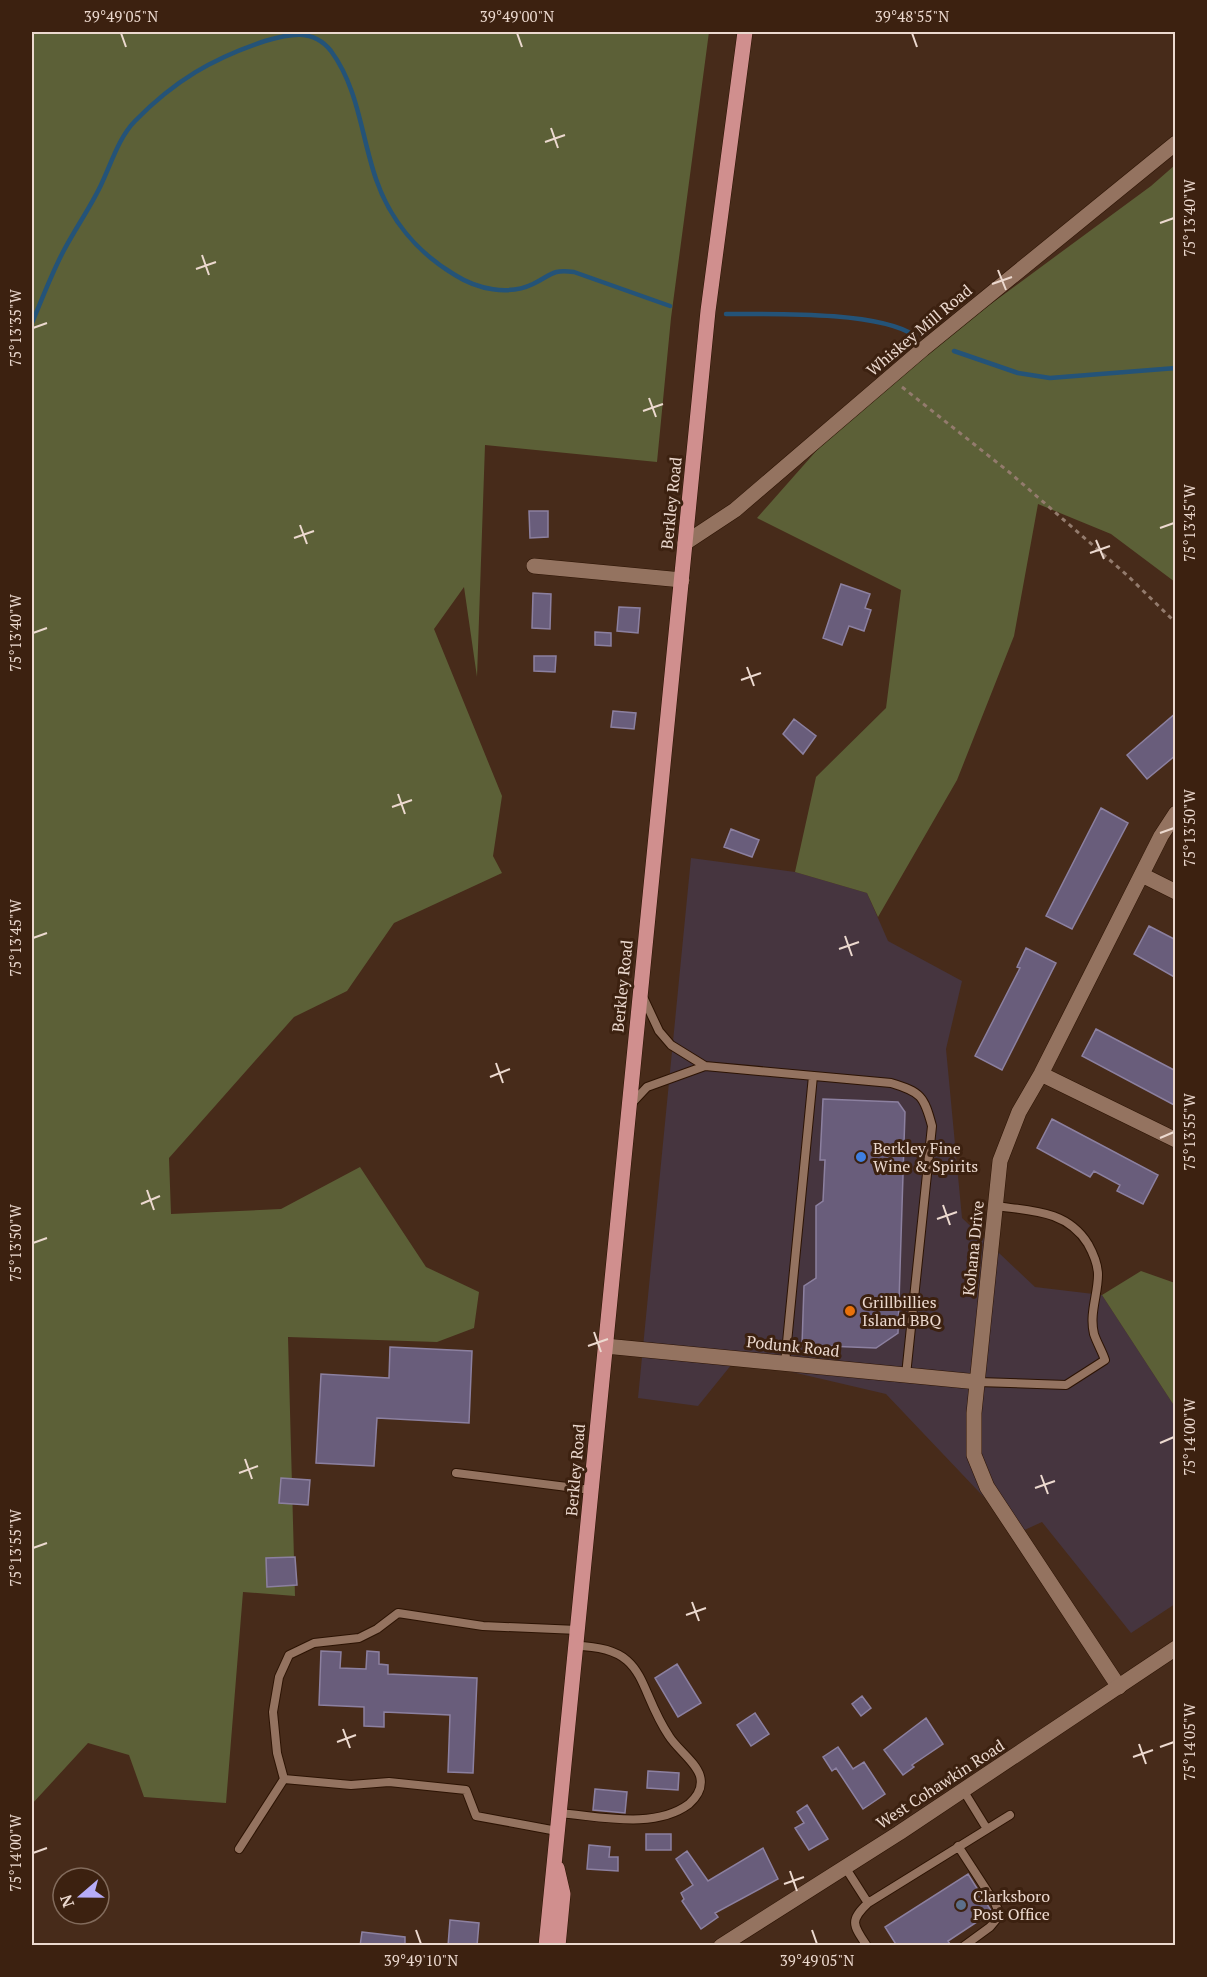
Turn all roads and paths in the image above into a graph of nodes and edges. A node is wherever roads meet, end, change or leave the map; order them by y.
1 (745, 32) edge
2 (1176, 143) edge
3 (890, 377) junction
4 (685, 543) junction
5 (534, 566) dead end
6 (682, 580) junction
7 (1176, 623) edge
8 (1176, 813) edge
9 (1142, 875) junction
10 (1176, 892) edge
11 (640, 991) junction
12 (705, 1066) junction
13 (1041, 1074) junction
14 (813, 1076) junction
15 (628, 1108) junction
16 (1176, 1140) edge
17 (995, 1206) junction
18 (605, 1346) junction
19 (784, 1363) junction
20 (906, 1375) junction
21 (978, 1382) junction
22 (456, 1473) dead end
23 (591, 1490) junction
24 (578, 1630) junction
25 (576, 1646) junction
26 (1176, 1648) edge
27 (1119, 1687) junction
28 (284, 1779) junction
29 (963, 1790) junction
30 (559, 1813) junction
31 (1010, 1815) dead end
32 (987, 1829) junction
33 (557, 1831) junction
34 (958, 1846) junction
35 (239, 1849) dead end
36 (554, 1857) junction
37 (845, 1867) junction
38 (868, 1903) junction
39 (546, 1946) edge
40 (558, 1946) edge
41 (721, 1946) edge
42 (867, 1946) edge
43 (964, 1946) edge

1 - 4 main road, Berkley Road
2 - 3 street, Whiskey Mill Road
3 - 4 street, Whiskey Mill Road
3 - 7 path
4 - 6 main road, Berkley Road
5 - 6 street
6 - 11 main road, Berkley Road
8 - 9 street, Kohana Drive
9 - 10 street
9 - 13 street, Kohana Drive
11 - 12 lane
11 - 15 main road, Berkley Road
12 - 14 lane
12 - 15 lane
13 - 16 street
13 - 17 street, Kohana Drive
14 - 19 lane
14 - 20 lane
15 - 18 main road, Berkley Road
17 - 21 street, Kohana Drive
17 - 21 lane
18 - 19 street, Podunk Road
18 - 23 main road, Berkley Road
19 - 20 street, Podunk Road
20 - 21 street, Podunk Road
21 - 27 street, Kohana Drive
22 - 23 lane
23 - 24 main road, Berkley Road
24 - 25 main road, Berkley Road
24 - 28 lane
25 - 30 main road, Berkley Road
25 - 30 lane
26 - 27 street, West Cohawkin Road
27 - 29 street, West Cohawkin Road
28 - 33 lane
28 - 35 lane
29 - 32 lane
29 - 37 street, West Cohawkin Road
30 - 33 main road, Berkley Road
31 - 32 lane
32 - 34 lane
33 - 36 main road, Berkley Road
34 - 38 lane
34 - 43 lane
36 - 39 main road, Berkley Road
36 - 40 main road
37 - 38 lane
37 - 41 street, West Cohawkin Road
38 - 42 lane

